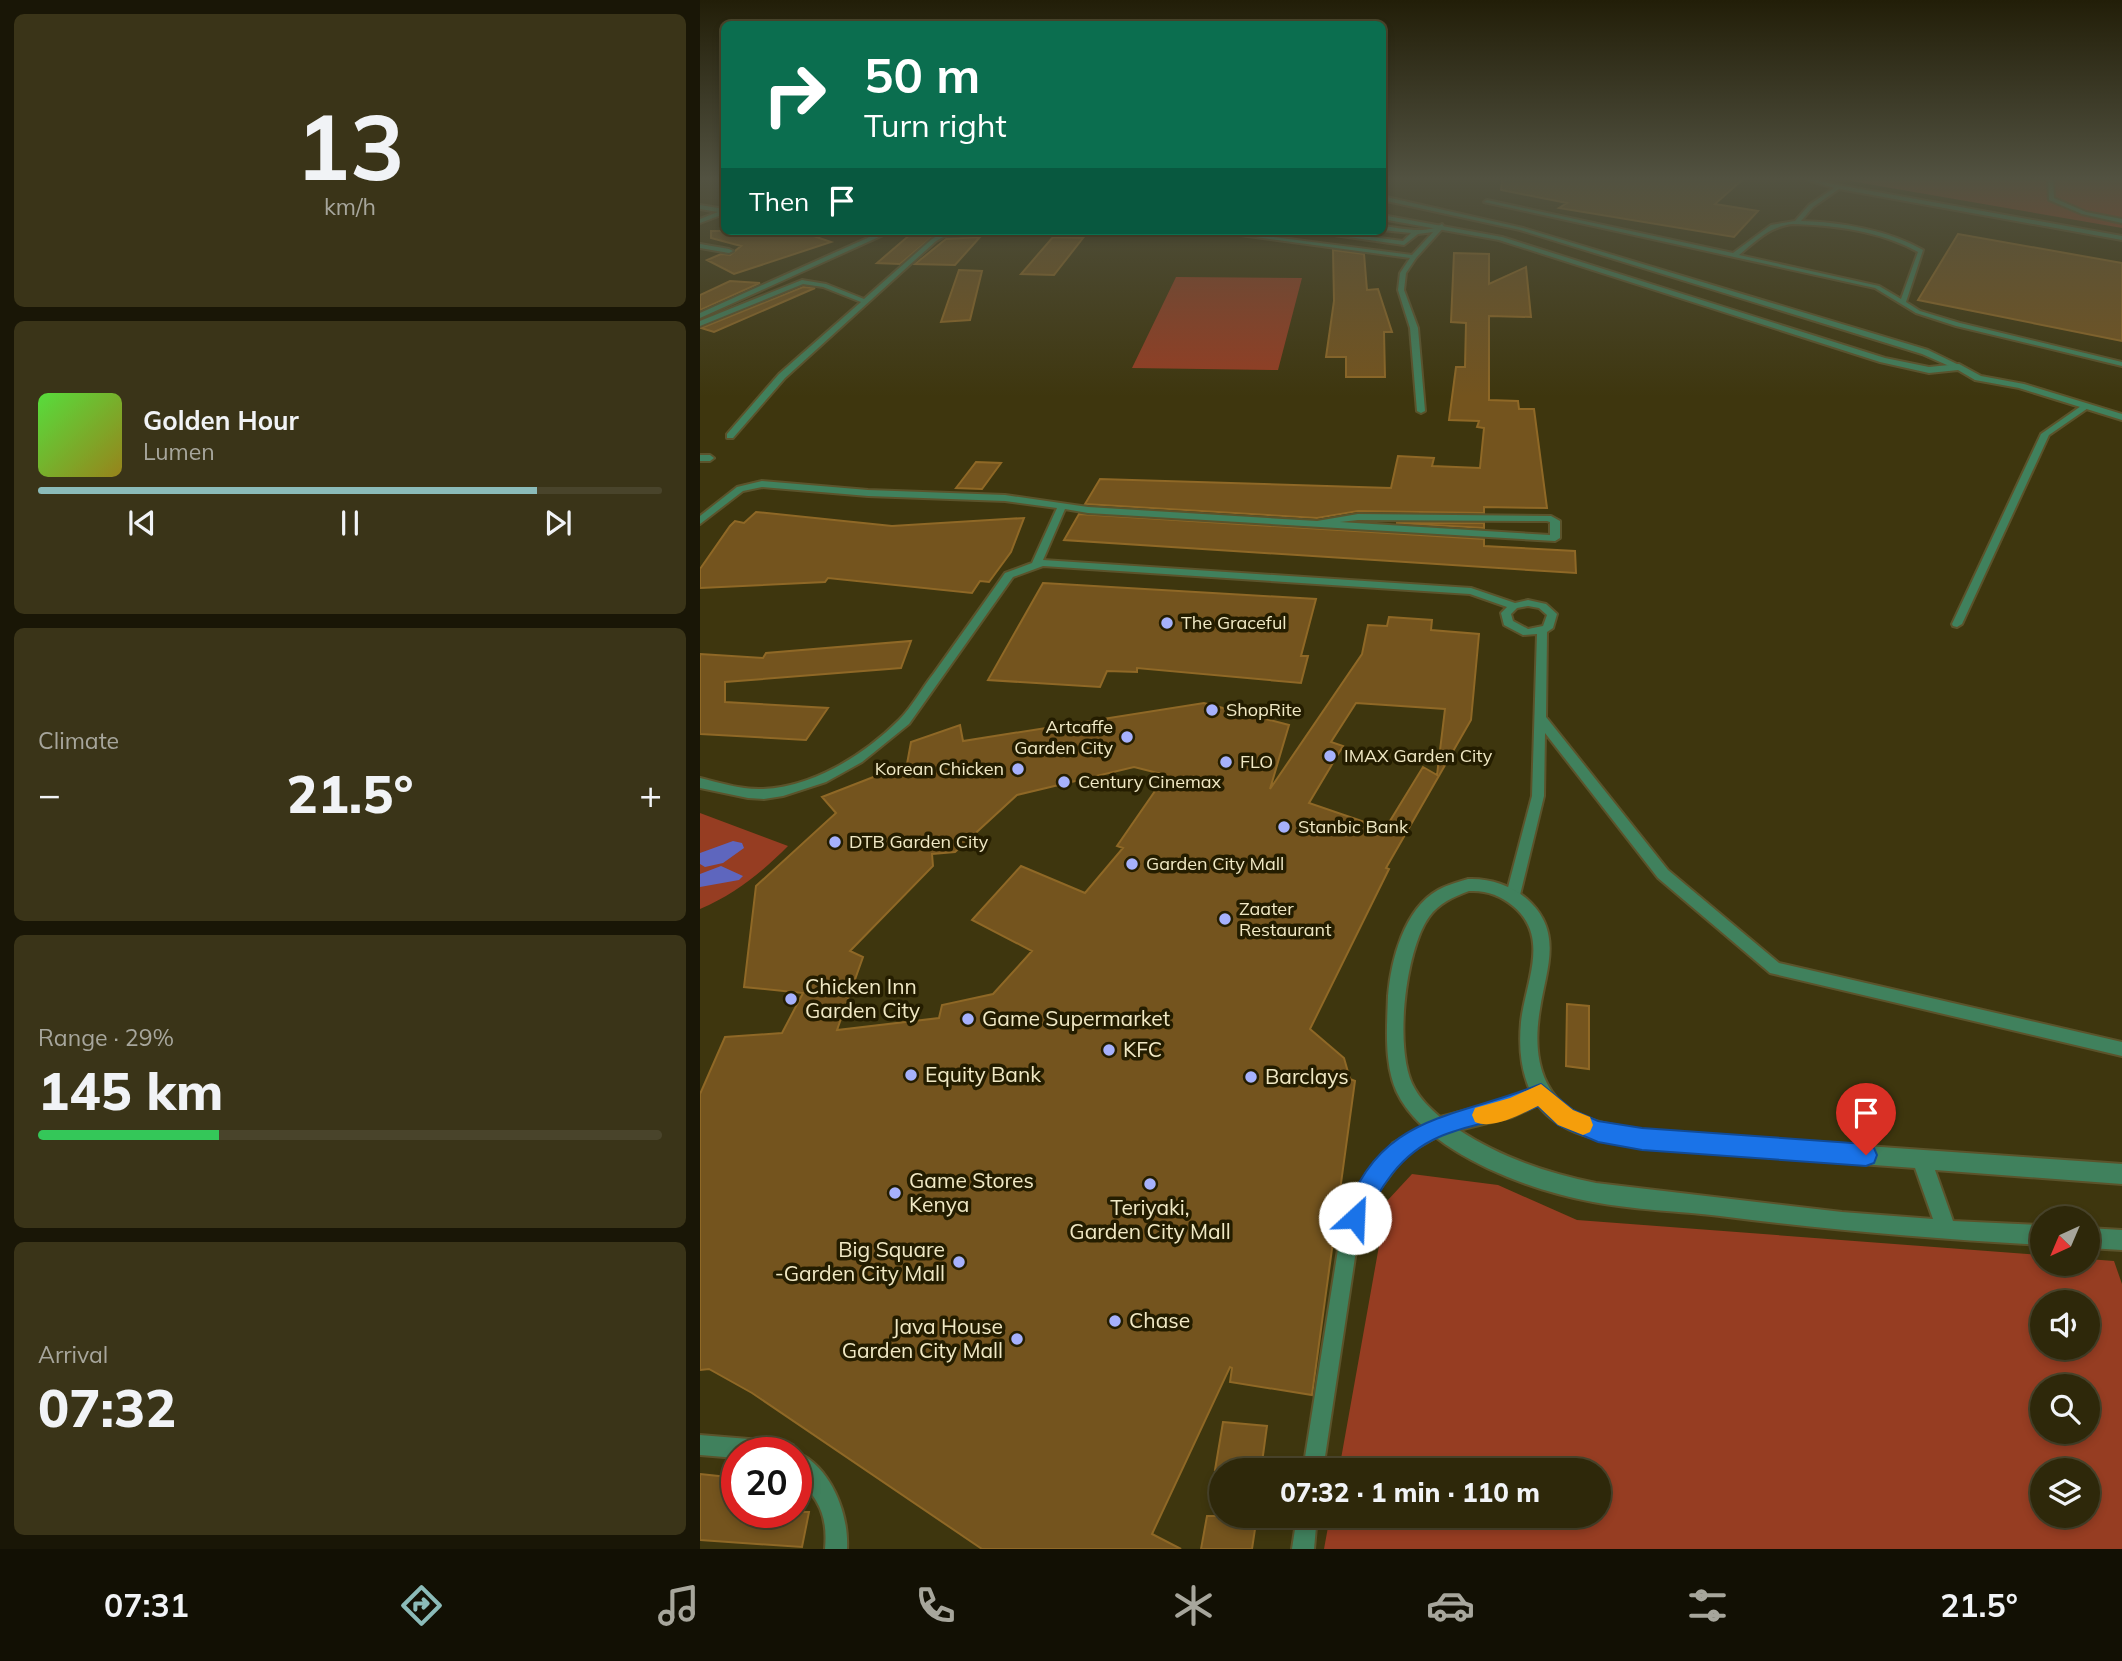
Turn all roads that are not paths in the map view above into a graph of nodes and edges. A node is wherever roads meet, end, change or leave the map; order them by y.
1 (842, 252) edge
2 (922, 252) edge
3 (1378, 252) edge
4 (1418, 252) edge
5 (1544, 252) edge
6 (1597, 252) edge
7 (1718, 252) edge
8 (1740, 252) edge
9 (1921, 252) edge
10 (1735, 256) junction
11 (1414, 257) junction
12 (864, 302) junction
13 (1903, 302) junction
14 (700, 316) edge
15 (700, 324) edge
16 (2122, 364) edge
17 (1959, 367) junction
18 (2087, 406) junction
19 (1421, 411) dead end
20 (2122, 416) edge
21 (730, 436) dead end
22 (1062, 507) junction
23 (700, 521) edge
24 (1321, 522) junction
25 (1035, 565) junction
26 (1514, 606) junction
27 (1957, 624) dead end
28 (1542, 631) junction
29 (1541, 719) junction
30 (700, 783) edge
31 (1513, 895) junction
32 (2122, 1049) edge
33 (1541, 1094) junction
34 (1439, 1126) junction
35 (1921, 1159) junction
36 (2122, 1174) edge
37 (1946, 1229) junction
38 (2030, 1234) edge
39 (2100, 1239) edge
40 (2122, 1240) edge
41 (700, 1445) edge
42 (721, 1447) edge
43 (1315, 1458) edge
44 (812, 1476) edge
45 (1306, 1528) edge
46 (836, 1549) edge
47 (1303, 1549) edge

1 - 14 street
2 - 12 lane
3 - 11 lane
4 - 11 lane
5 - 17 street
6 - 17 lane
7 - 10 lane
8 - 10 lane
9 - 13 lane
10 - 13 lane
11 - 19 lane
12 - 15 lane
12 - 21 lane
13 - 16 lane
17 - 18 street
18 - 20 street
18 - 27 lane
22 - 23 lane
22 - 24 lane
22 - 25 lane
24 - 24 lane
25 - 26 lane
25 - 30 lane
26 - 28 lane
26 - 28 lane
28 - 29 lane
29 - 31 lane
29 - 32 lane
31 - 33 street
31 - 34 street
33 - 34 street
33 - 35 street
34 - 37 street
34 - 43 lane
35 - 36 street
35 - 37 street
37 - 38 street
39 - 40 street
41 - 42 lane
44 - 46 lane
45 - 47 lane

